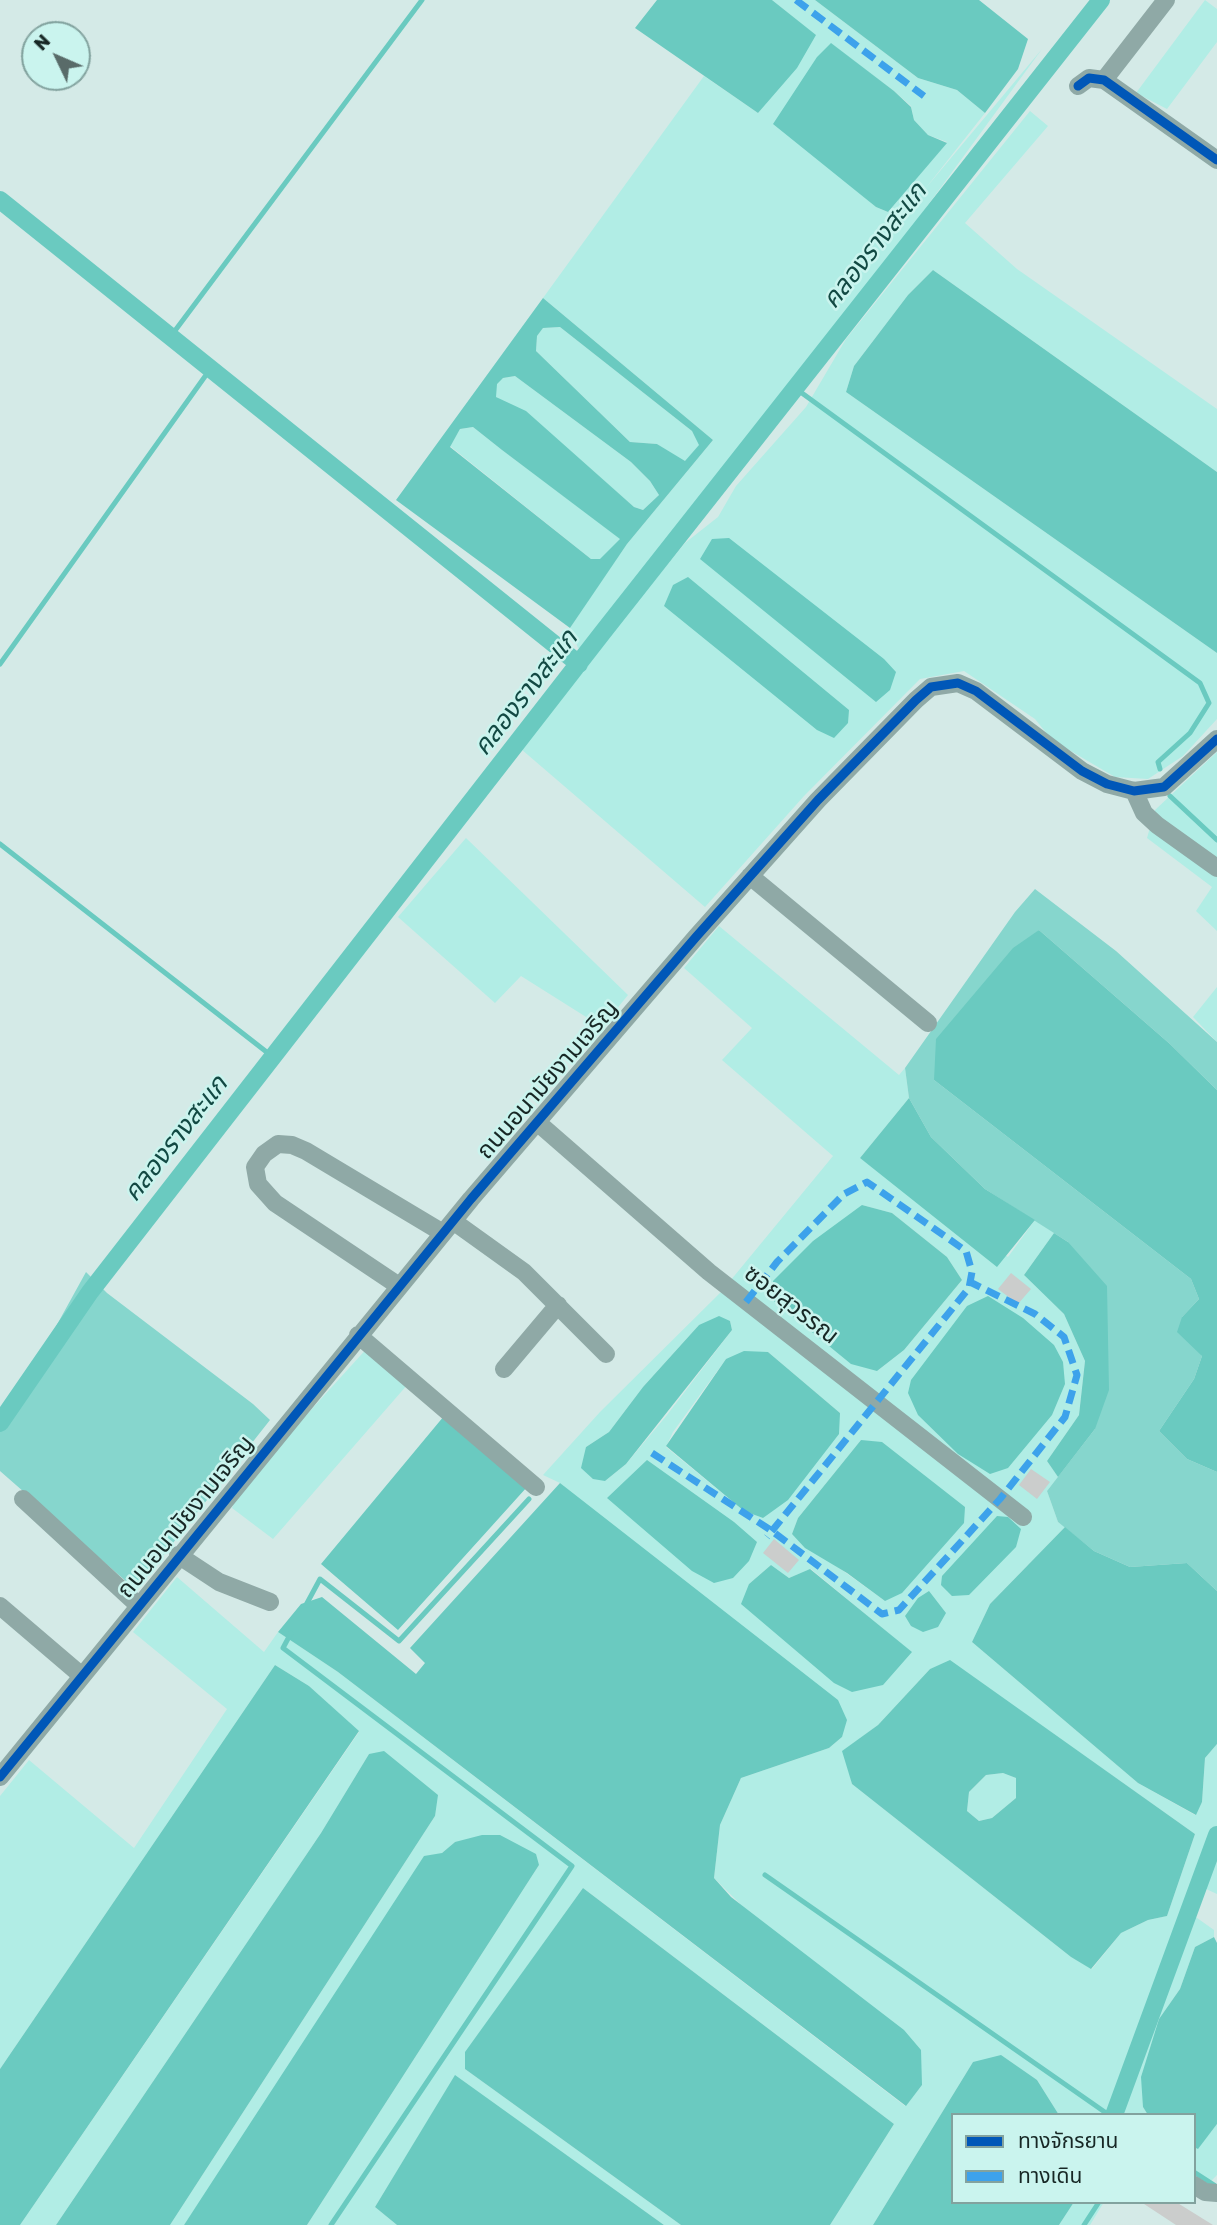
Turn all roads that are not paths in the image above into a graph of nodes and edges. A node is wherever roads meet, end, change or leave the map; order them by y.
1 (1166, 0) edge
2 (1104, 80) junction
3 (1079, 86) dead end
4 (1217, 160) edge
5 (1217, 739) edge
6 (1134, 791) junction
7 (1217, 868) edge
8 (750, 876) junction
9 (928, 1023) dead end
10 (537, 1122) junction
11 (448, 1227) junction
12 (399, 1286) junction
13 (558, 1305) junction
14 (358, 1335) junction
15 (606, 1354) dead end
16 (504, 1369) dead end
17 (536, 1487) dead end
18 (23, 1499) dead end
19 (1023, 1517) dead end
20 (178, 1555) junction
21 (270, 1602) dead end
22 (0, 1606) edge
23 (139, 1606) junction
24 (82, 1676) junction
25 (0, 1777) edge
26 (1196, 2186) edge
27 (1217, 2193) edge

1 - 2 street
2 - 3 street
2 - 4 street
5 - 6 street, ถนนอนามัยงามเจริญ
6 - 7 street
6 - 8 street, ถนนอนามัยงามเจริญ
8 - 9 street
8 - 10 street, ถนนอนามัยงามเจริญ
10 - 11 street, ถนนอนามัยงามเจริญ
10 - 19 street, ซอยสุวรรณ
11 - 12 street, ถนนอนามัยงามเจริญ
11 - 12 street
11 - 13 street
12 - 14 street, ถนนอนามัยงามเจริญ
13 - 15 street
13 - 16 street
14 - 17 street
14 - 20 street, ถนนอนามัยงามเจริญ
18 - 23 street
20 - 21 street
20 - 23 street, ถนนอนามัยงามเจริญ
22 - 24 street
23 - 24 street, ถนนอนามัยงามเจริญ
24 - 25 street, ถนนอนามัยงามเจริญ
26 - 27 street

